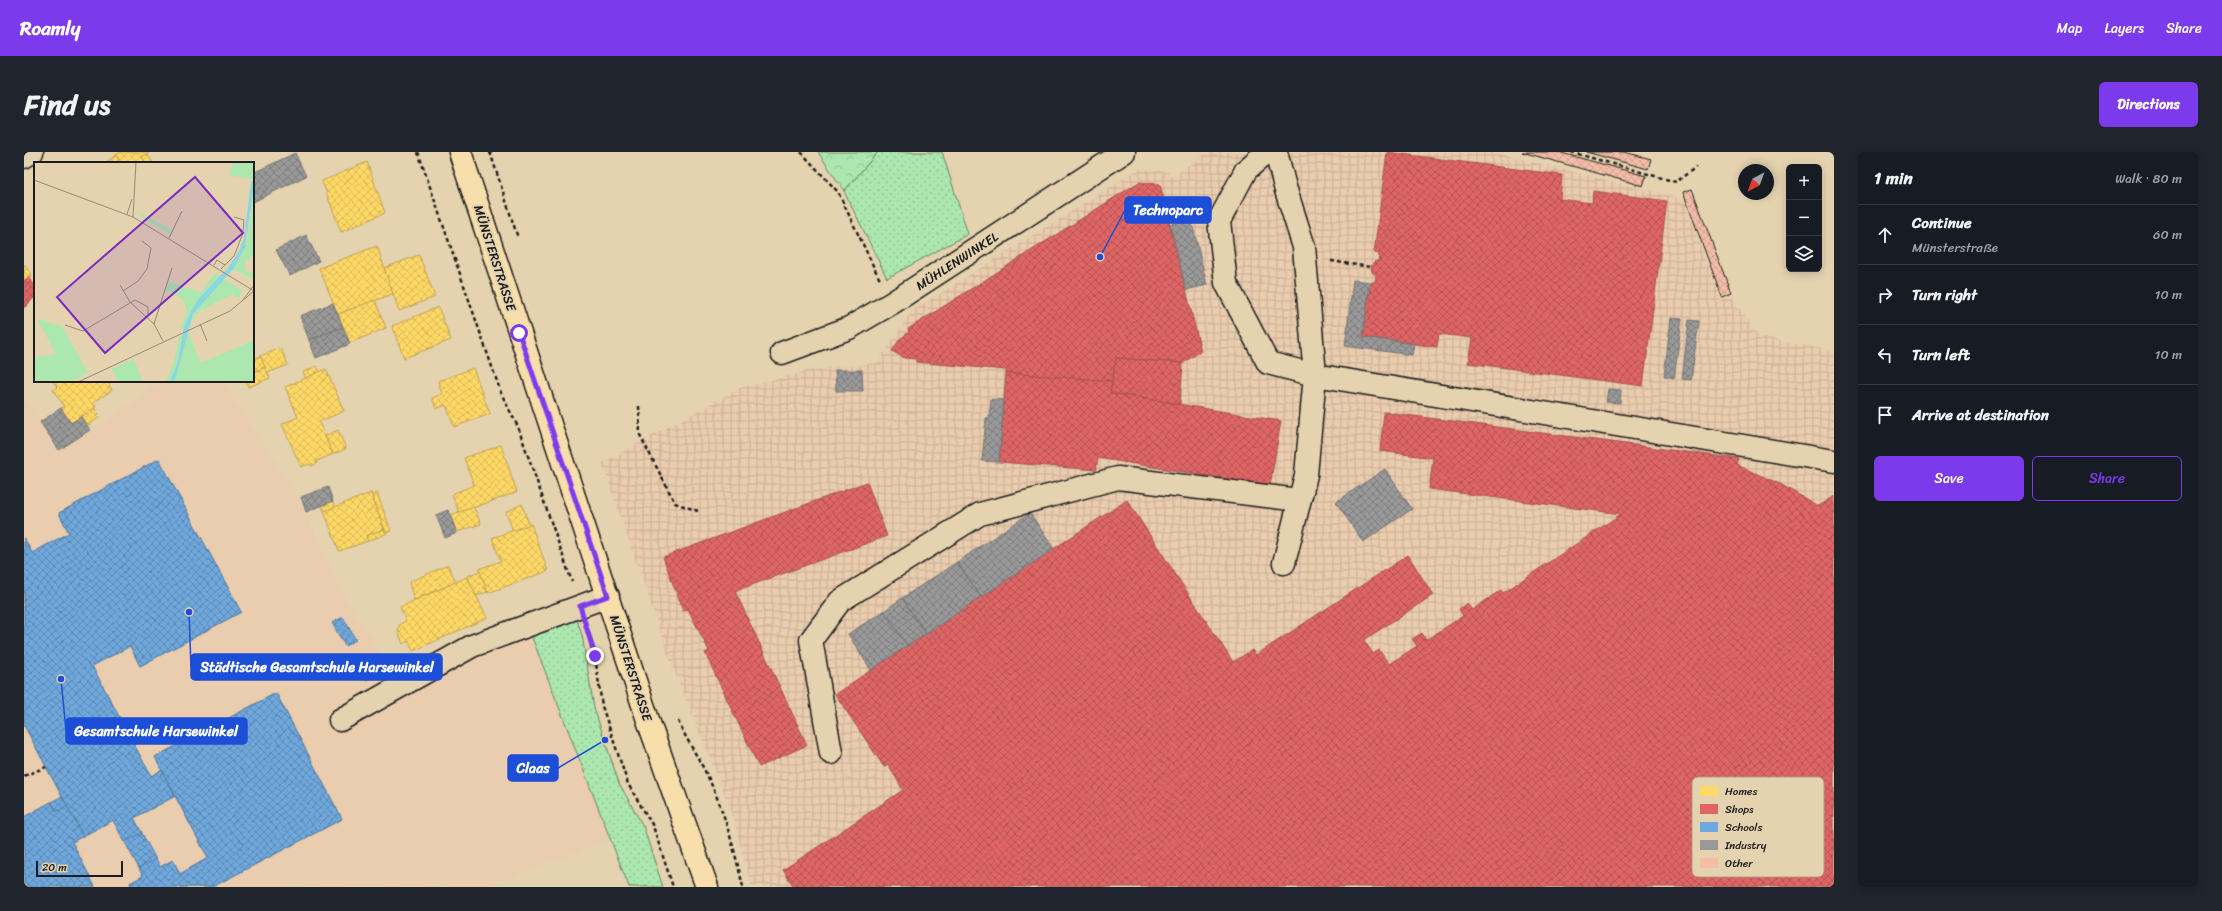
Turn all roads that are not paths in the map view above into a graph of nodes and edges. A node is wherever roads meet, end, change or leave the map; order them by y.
1 (32, 152) edge
2 (460, 152) edge
3 (1124, 152) edge
4 (1267, 152) edge
5 (1276, 152) edge
6 (24, 157) edge
7 (782, 353) dead end
8 (1315, 375) junction
9 (1834, 461) edge
10 (1299, 500) junction
11 (1284, 563) dead end
12 (608, 596) junction
13 (340, 720) dead end
14 (831, 753) dead end
15 (707, 887) edge

1 - 6 street
2 - 12 main road, MÜNSTERSTRASSE
3 - 7 street, MÜHLENWINKEL
4 - 8 street
5 - 8 street
8 - 9 street
8 - 10 street
10 - 11 street
10 - 14 street
12 - 13 street
12 - 15 main road, MÜNSTERSTRASSE

